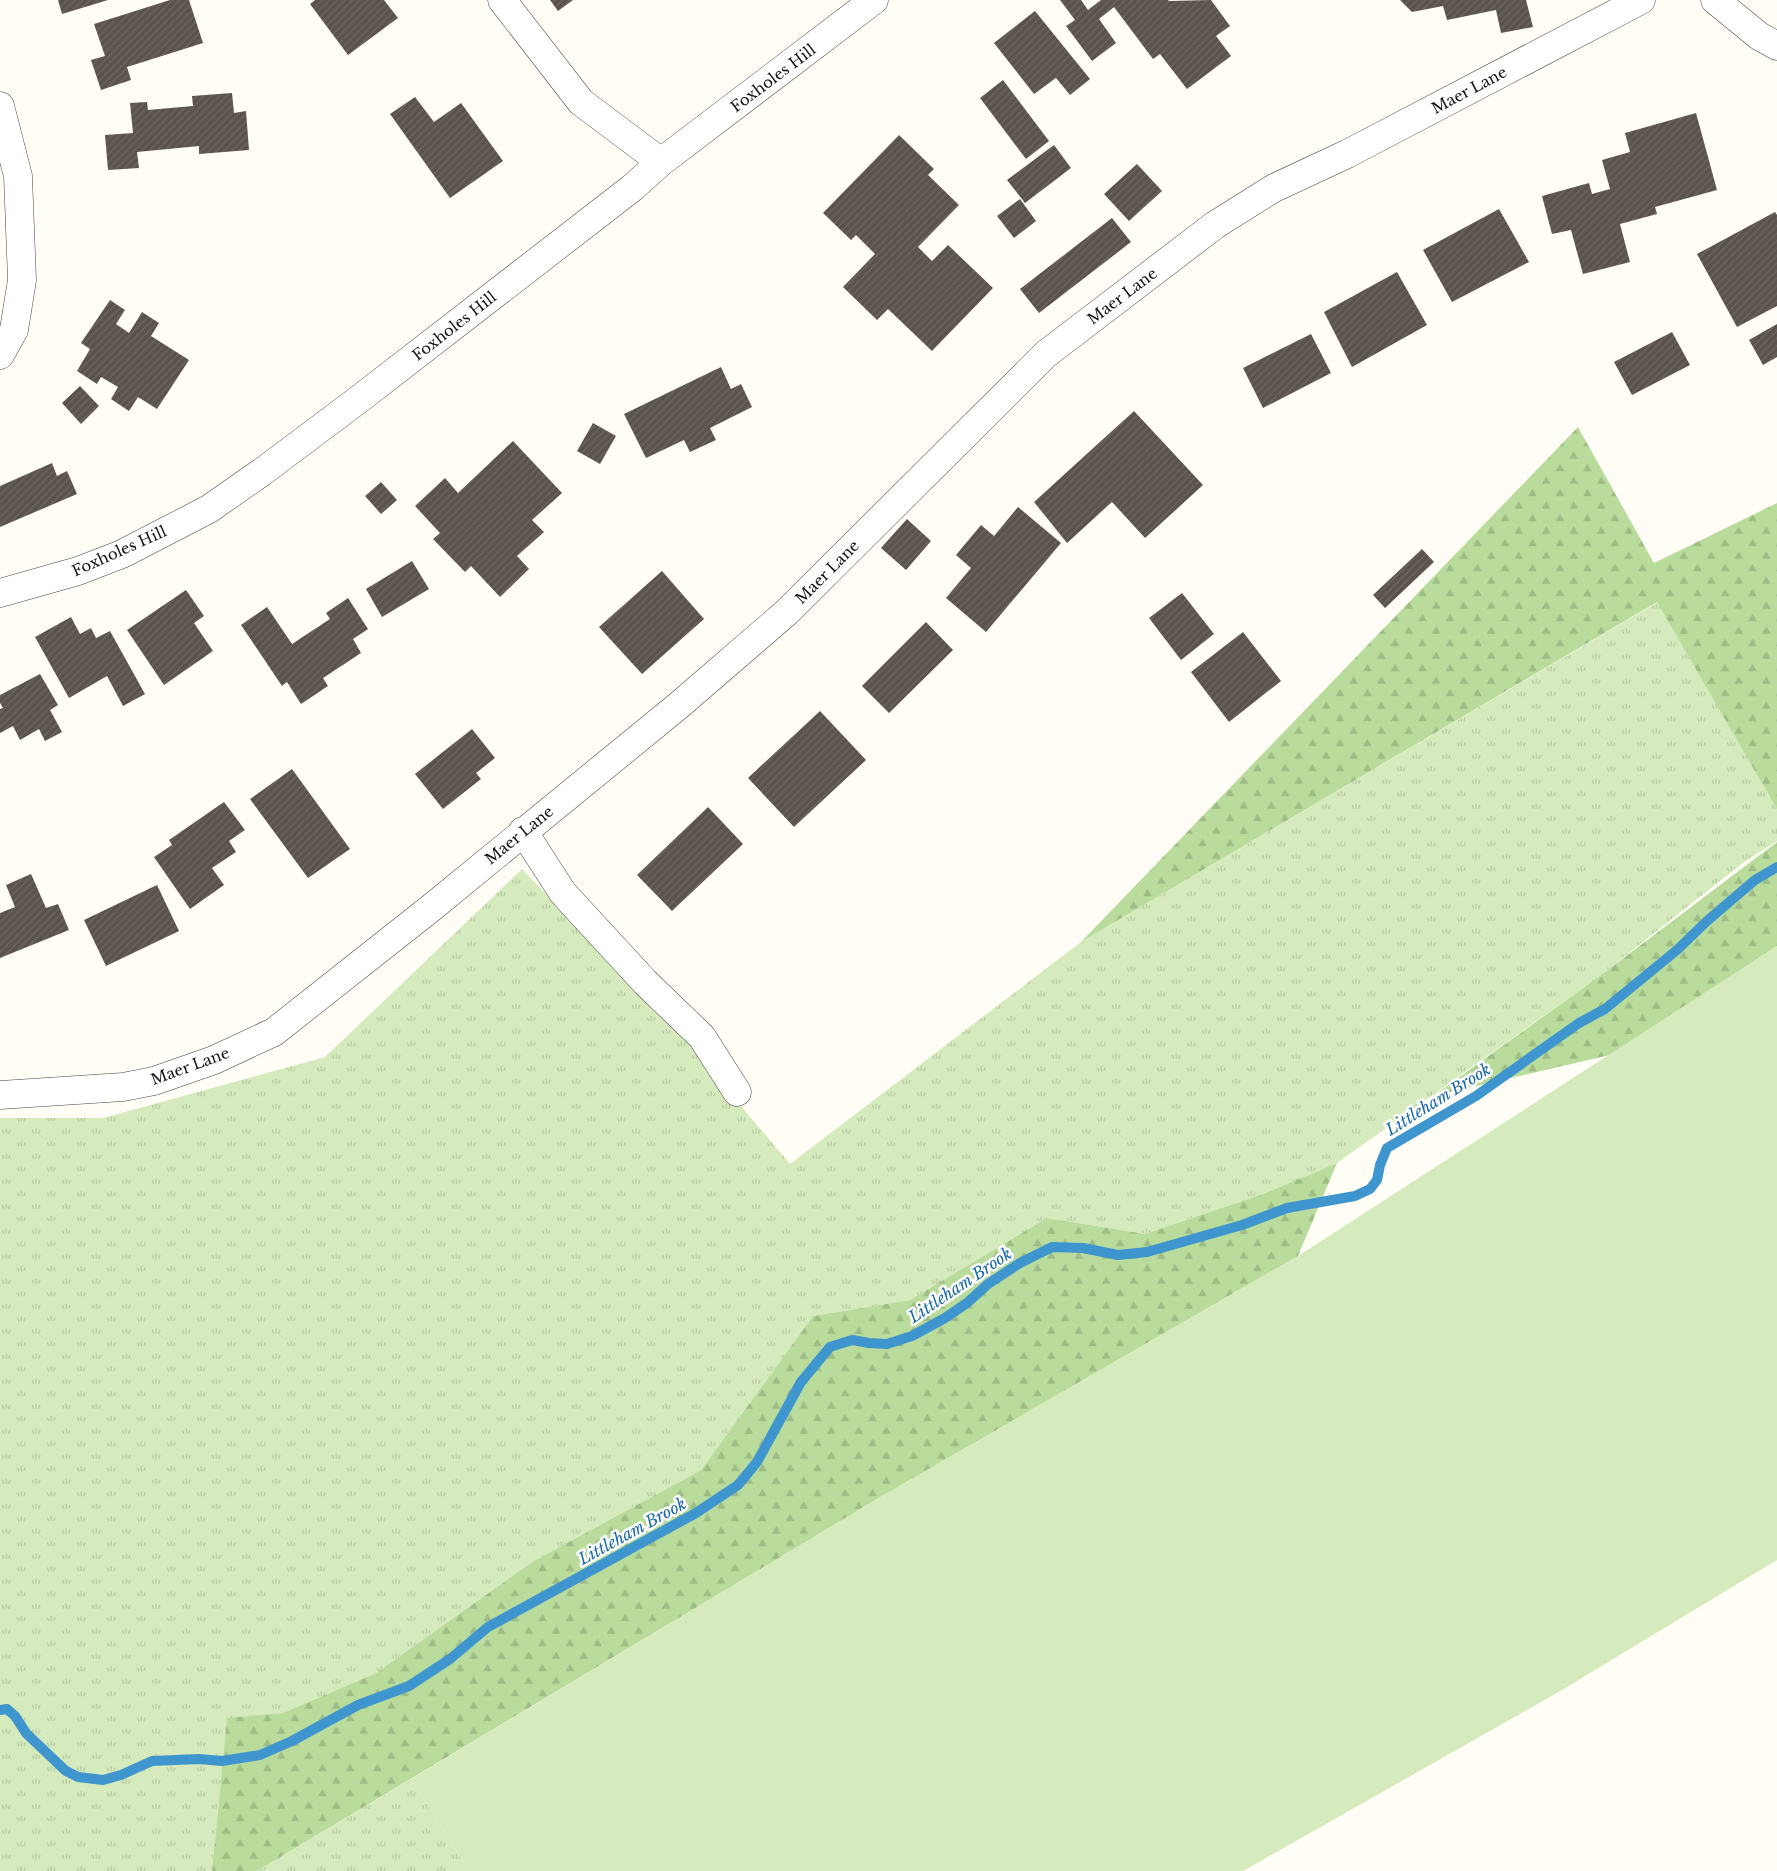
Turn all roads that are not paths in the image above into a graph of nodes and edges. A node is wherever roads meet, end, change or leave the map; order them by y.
1 (502, 0) edge
2 (874, 0) edge
3 (1641, 0) edge
4 (1714, 0) edge
5 (1777, 46) edge
6 (0, 106) edge
7 (661, 162) junction
8 (10, 227) edge
9 (0, 355) edge
10 (0, 593) edge
11 (523, 831) junction
12 (738, 1092) dead end
13 (0, 1095) edge

1 - 7 street
2 - 7 street, Foxholes Hill
3 - 11 street, Maer Lane
4 - 5 street
6 - 8 street
7 - 10 street, Foxholes Hill
8 - 9 street
11 - 12 street
11 - 13 street, Maer Lane

